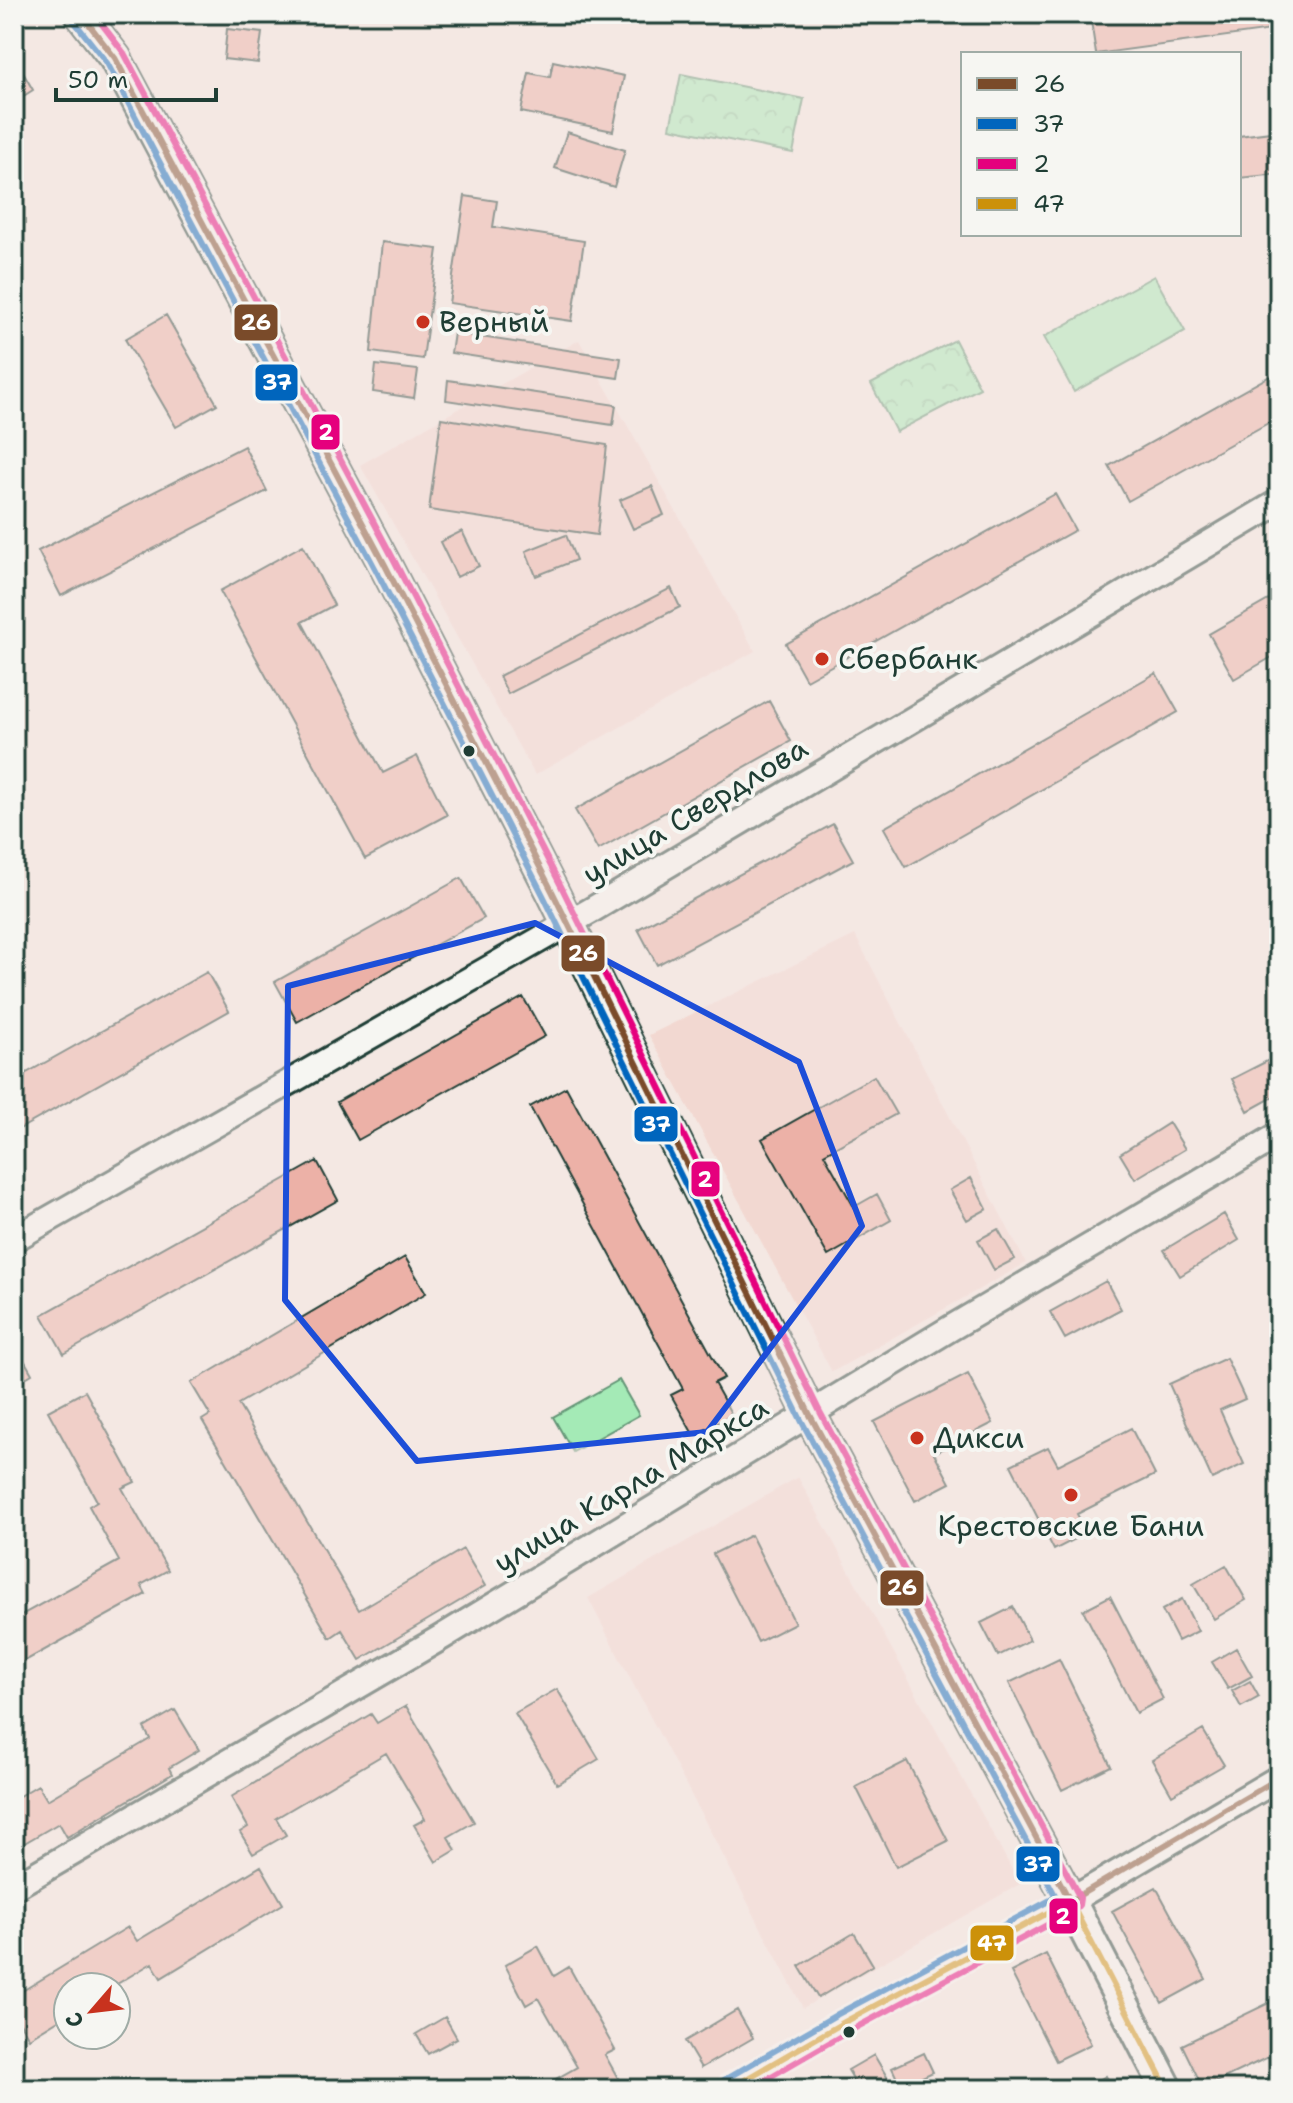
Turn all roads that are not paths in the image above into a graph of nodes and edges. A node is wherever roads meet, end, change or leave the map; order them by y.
1 (81, 14) edge
2 (1279, 502) edge
3 (568, 923) junction
4 (1279, 1135) edge
5 (14, 1239) edge
6 (810, 1415) junction
7 (1279, 1778) edge
8 (14, 1887) edge
9 (1070, 1901) junction
10 (729, 2089) edge
11 (1167, 2089) edge

1 - 3 street
2 - 3 street, улица Свердлова
3 - 5 street, улица Свердлова
3 - 6 street
4 - 6 street, улица Карла Маркса
6 - 8 street, улица Карла Маркса
6 - 9 street
7 - 9 street
9 - 10 street
9 - 11 street

